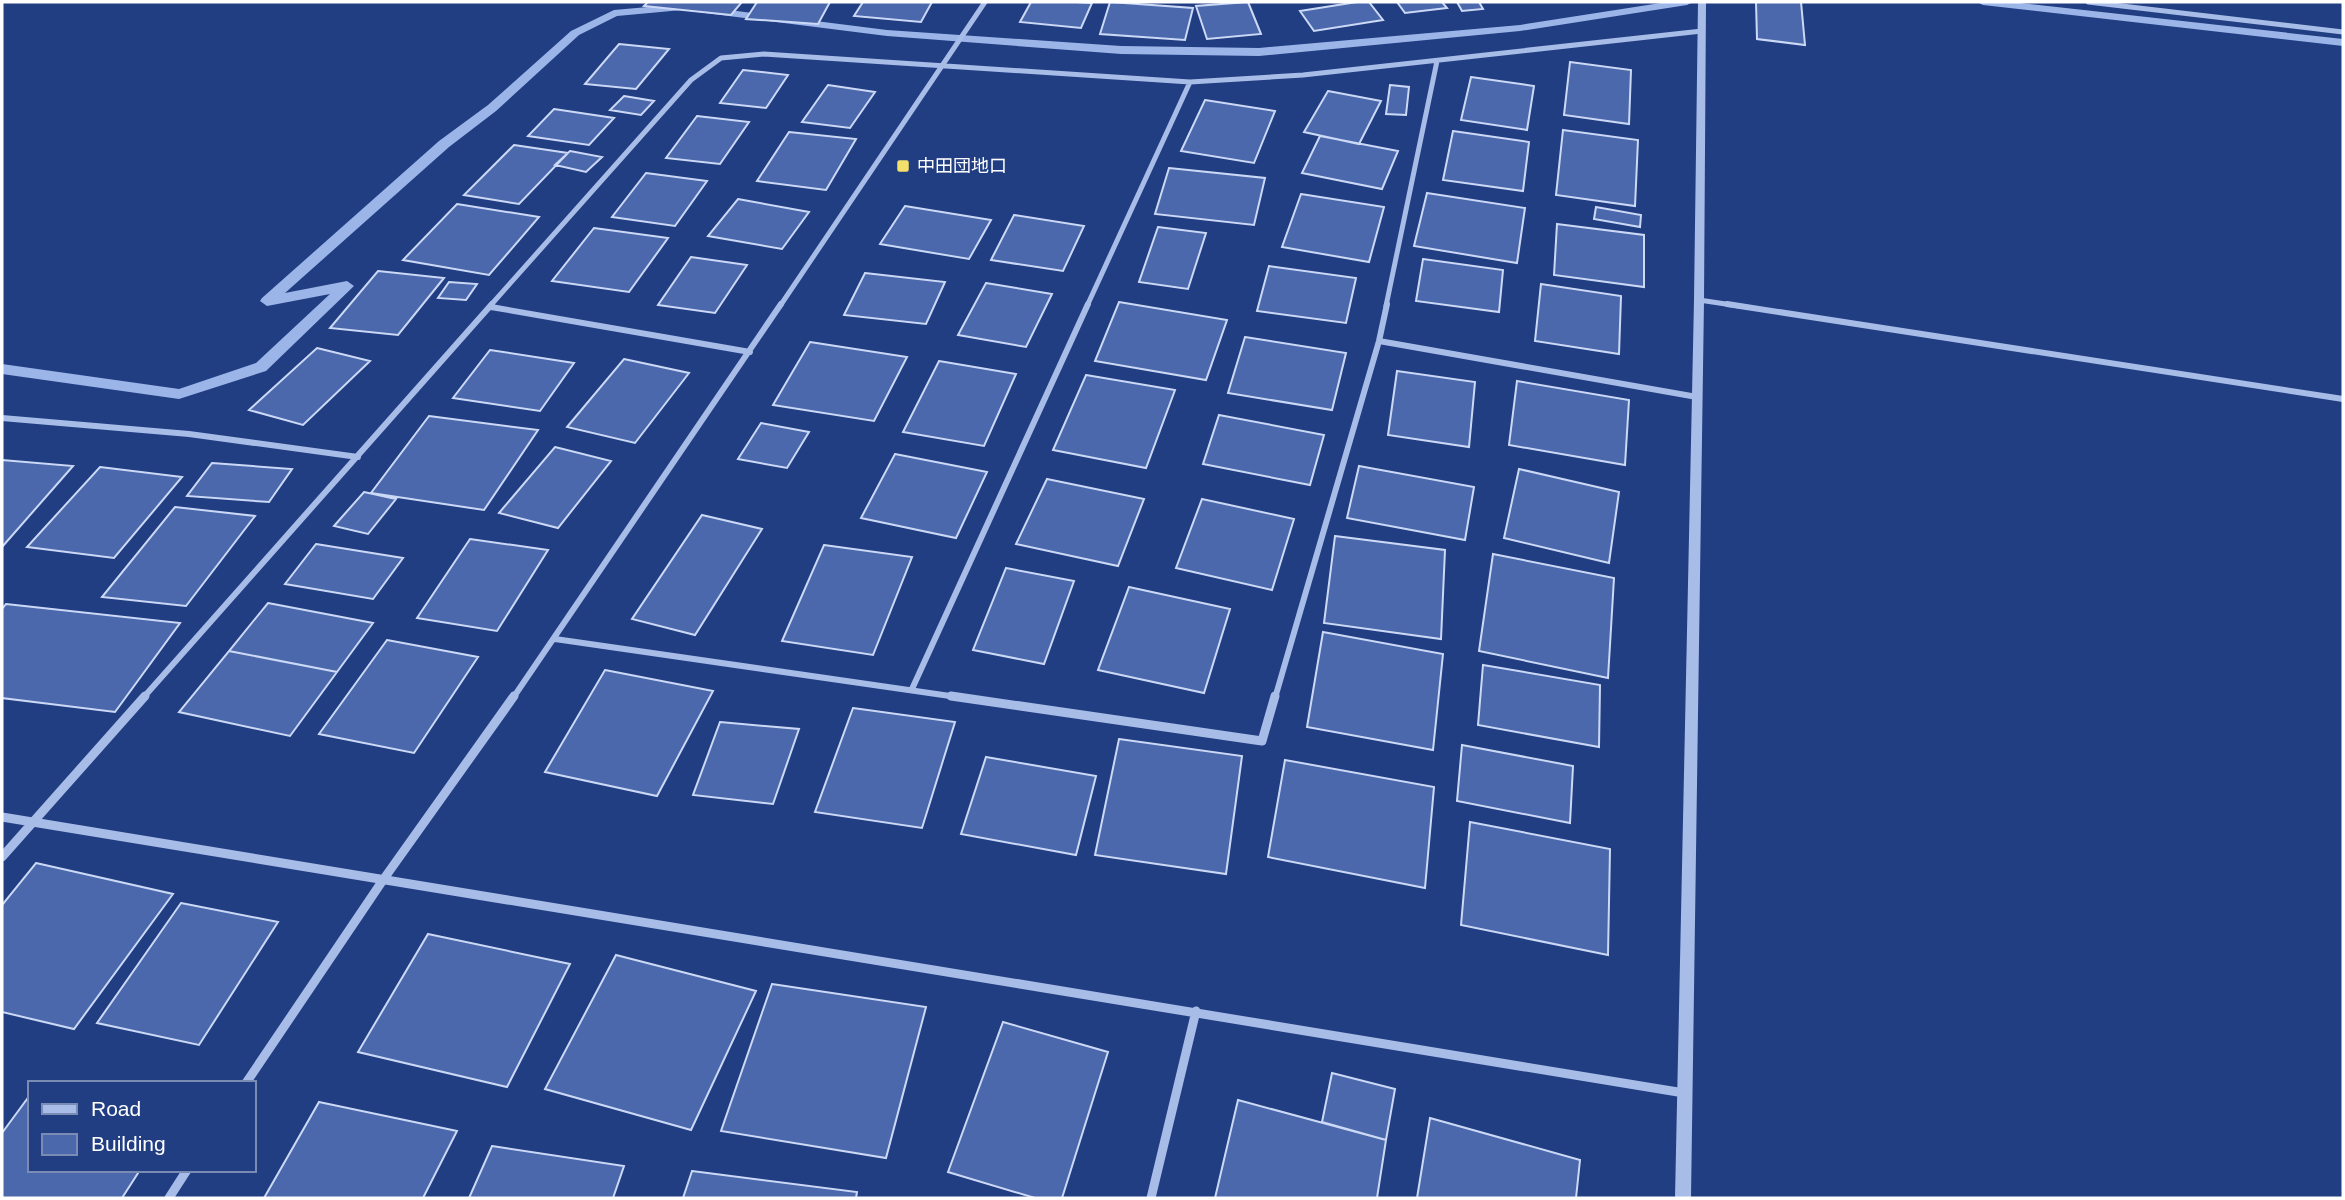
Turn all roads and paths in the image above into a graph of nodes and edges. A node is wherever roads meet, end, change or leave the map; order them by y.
1 (985, 2) edge
2 (1702, 2) edge
3 (2088, 2) edge
4 (1702, 31) junction
5 (2343, 32) edge
6 (1437, 61) junction
7 (942, 66) junction
8 (1190, 82) junction
9 (1699, 300) junction
10 (491, 307) junction
11 (1379, 341) junction
12 (750, 352) junction
13 (1697, 397) junction
14 (2343, 399) edge
15 (2, 418) edge
16 (358, 457) junction
17 (555, 639) junction
18 (912, 690) junction
19 (2, 817) edge
20 (32, 823) junction
21 (2, 857) edge
22 (383, 880) junction
23 (1196, 1011) junction
24 (247, 1081) edge
25 (1684, 1093) junction
26 (186, 1172) edge
27 (169, 1198) edge
28 (1151, 1198) edge
29 (1683, 1198) edge

1 - 7 street
2 - 4 street
3 - 5 street
4 - 6 street
4 - 9 street
6 - 8 street
6 - 11 street
7 - 8 street
7 - 10 street
7 - 12 street
8 - 18 street
9 - 13 street
9 - 14 street
10 - 12 street
10 - 16 street
11 - 13 street
11 - 18 street
12 - 17 street
13 - 25 street
15 - 16 street
16 - 20 street
17 - 18 street
17 - 22 street
19 - 20 street
20 - 21 street
20 - 22 street
22 - 23 street
22 - 24 street
23 - 25 street
23 - 28 street
25 - 29 street
26 - 27 street

